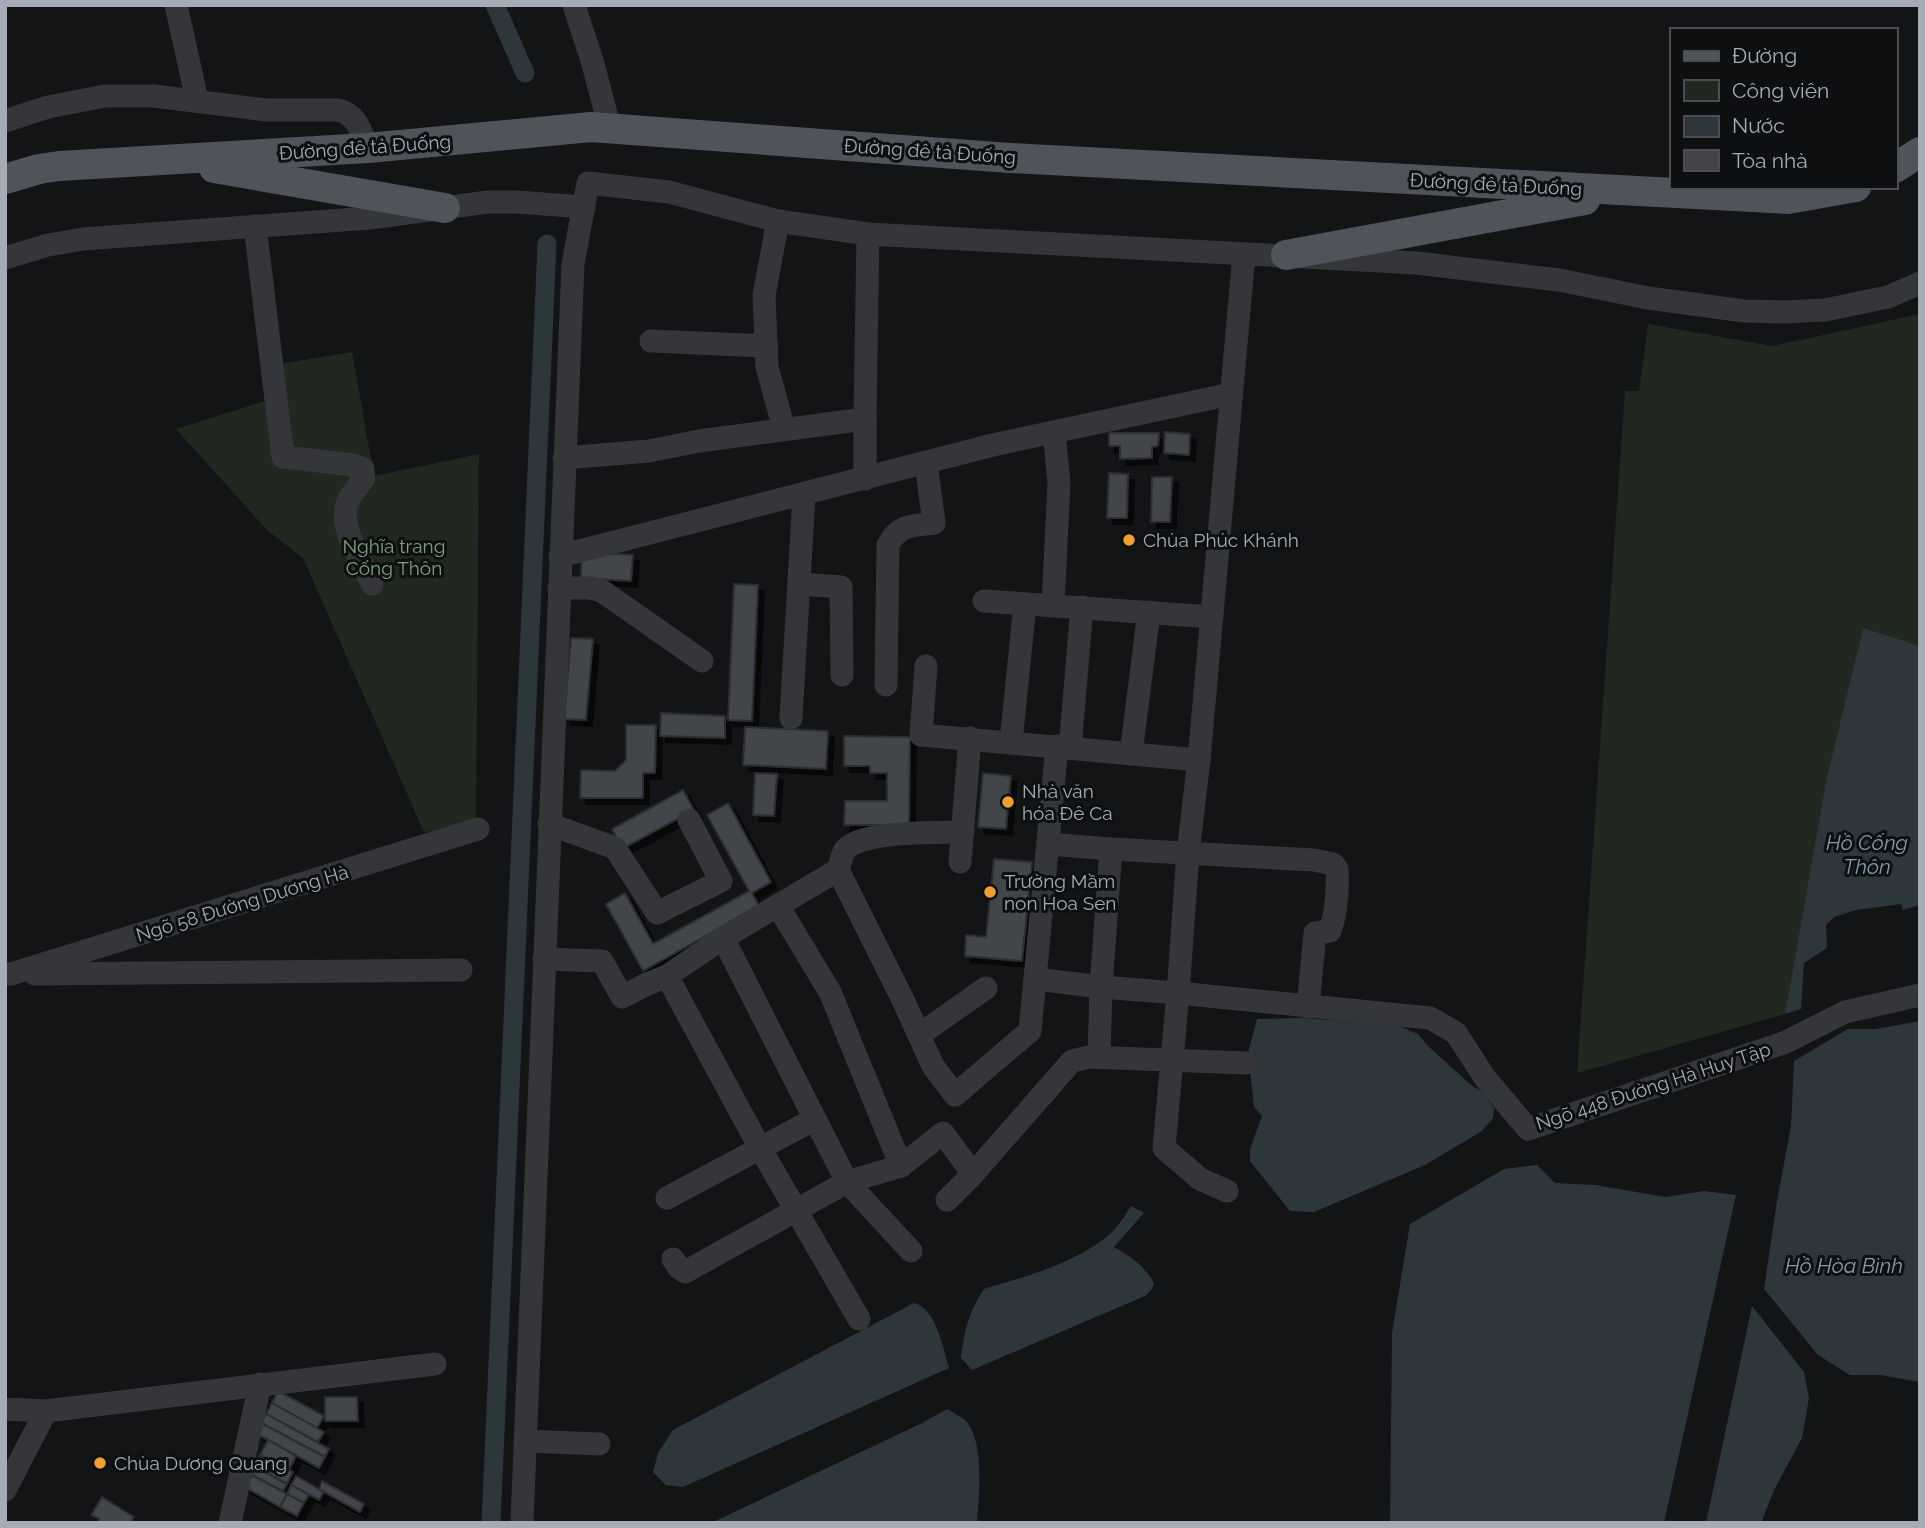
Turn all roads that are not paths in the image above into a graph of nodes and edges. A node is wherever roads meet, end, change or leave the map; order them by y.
1 (176, 5) edge
2 (574, 5) edge
3 (197, 100) junction
4 (5, 121) edge
5 (610, 129) junction
6 (368, 148) junction
7 (1920, 152) edge
8 (164, 160) junction
9 (1920, 165) edge
10 (1897, 167) edge
11 (1897, 174) edge
12 (5, 179) edge
13 (1845, 189) edge
14 (1633, 191) junction
15 (584, 207) junction
16 (445, 208) junction
17 (778, 220) junction
18 (255, 226) junction
19 (868, 234) junction
20 (1244, 254) junction
21 (1286, 255) junction
22 (5, 258) edge
23 (1920, 283) edge
24 (651, 341) dead end
25 (766, 345) junction
26 (1231, 394) junction
27 (865, 419) junction
28 (784, 429) junction
29 (1054, 432) junction
30 (564, 457) junction
31 (926, 463) junction
32 (865, 478) junction
33 (804, 495) junction
34 (560, 556) junction
35 (800, 583) junction
36 (372, 584) dead end
37 (559, 588) junction
38 (984, 601) dead end
39 (1025, 604) junction
40 (1053, 606) junction
41 (1082, 607) junction
42 (1149, 612) junction
43 (1212, 617) junction
44 (702, 661) dead end
45 (926, 666) dead end
46 (842, 675) dead end
47 (886, 685) dead end
48 (791, 719) dead end
49 (970, 738) junction
50 (1011, 742) junction
51 (1064, 747) junction
52 (1131, 754) junction
53 (1199, 760) junction
54 (689, 820) dead end
55 (549, 824) junction
56 (478, 829) dead end
57 (963, 832) junction
58 (1048, 844) junction
59 (1111, 849) junction
60 (1188, 853) junction
61 (960, 862) dead end
62 (838, 870) junction
63 (778, 906) junction
64 (723, 938) junction
65 (544, 959) junction
66 (461, 970) dead end
67 (8, 974) edge
68 (667, 976) junction
69 (1036, 979) junction
70 (1101, 987) junction
71 (986, 988) dead end
72 (1178, 993) junction
73 (1920, 995) edge
74 (1308, 1007) junction
75 (919, 1035) junction
76 (1099, 1057) junction
77 (1172, 1061) junction
78 (1245, 1063) dead end
79 (815, 1119) junction
80 (760, 1148) junction
81 (901, 1166) junction
82 (974, 1174) junction
83 (847, 1182) junction
84 (1227, 1191) dead end
85 (667, 1198) dead end
86 (947, 1200) dead end
87 (795, 1211) junction
88 (911, 1251) dead end
89 (673, 1259) dead end
90 (859, 1319) dead end
91 (435, 1363) dead end
92 (260, 1384) junction
93 (5, 1409) edge
94 (46, 1410) junction
95 (525, 1441) junction
96 (598, 1444) dead end
97 (5, 1490) edge
98 (230, 1523) edge
99 (522, 1523) edge

1 - 3 street
2 - 5 street
3 - 4 street
3 - 6 street
5 - 6 main road, Đường đê tả Đuống
5 - 14 main road, Đường đê tả Đuống
6 - 8 main road, Đường đê tả Đuống
7 - 10 main road
8 - 12 main road, Đường đê tả Đuống
8 - 16 main road
9 - 11 main road
13 - 14 main road, Đường đê tả Đuống
14 - 21 main road
15 - 16 street
15 - 17 street
15 - 30 street
16 - 18 street
17 - 19 street
17 - 25 street
18 - 22 street
18 - 36 street
19 - 20 street
19 - 27 street
20 - 21 street
20 - 26 street
21 - 23 street
24 - 25 street
25 - 28 street
26 - 29 street
26 - 43 street
27 - 28 street
27 - 32 street
28 - 30 street
29 - 31 street
29 - 40 street
30 - 34 street
31 - 32 street
31 - 47 street
32 - 33 street
33 - 34 street
33 - 35 street
34 - 37 street
35 - 46 street
35 - 48 street
37 - 44 street
37 - 55 street
38 - 39 street
39 - 40 street
39 - 50 street
40 - 41 street
41 - 42 street
41 - 51 street
42 - 43 street
42 - 52 street
43 - 53 street
45 - 49 street
49 - 50 street
49 - 57 street
50 - 51 street
51 - 52 street
51 - 58 street
52 - 53 street
53 - 60 street
54 - 55 street
55 - 65 street
56 - 67 street, Ngõ 58 Đường Dương Hà
57 - 61 street
57 - 62 street
58 - 59 street
58 - 69 street
59 - 60 street
59 - 70 street
60 - 72 street
60 - 74 street
62 - 63 street
62 - 75 street
63 - 64 street
63 - 81 street
64 - 68 street
64 - 79 street
65 - 68 street
65 - 95 street
66 - 67 street
68 - 80 street
69 - 70 street, Ngõ 448 Đường Hà Huy Tập
69 - 75 street
70 - 72 street, Ngõ 448 Đường Hà Huy Tập
70 - 76 street
71 - 75 street
72 - 74 street, Ngõ 448 Đường Hà Huy Tập
72 - 77 street
73 - 74 street, Ngõ 448 Đường Hà Huy Tập
76 - 77 street
76 - 82 street
77 - 78 street
77 - 84 street
79 - 80 street
79 - 83 street
80 - 85 street
80 - 87 street
81 - 82 street
81 - 83 street
82 - 86 street
83 - 87 street
83 - 88 street
87 - 89 street
87 - 90 street
91 - 92 street
92 - 94 street
92 - 98 street
93 - 94 street
94 - 97 street
95 - 96 street
95 - 99 street

